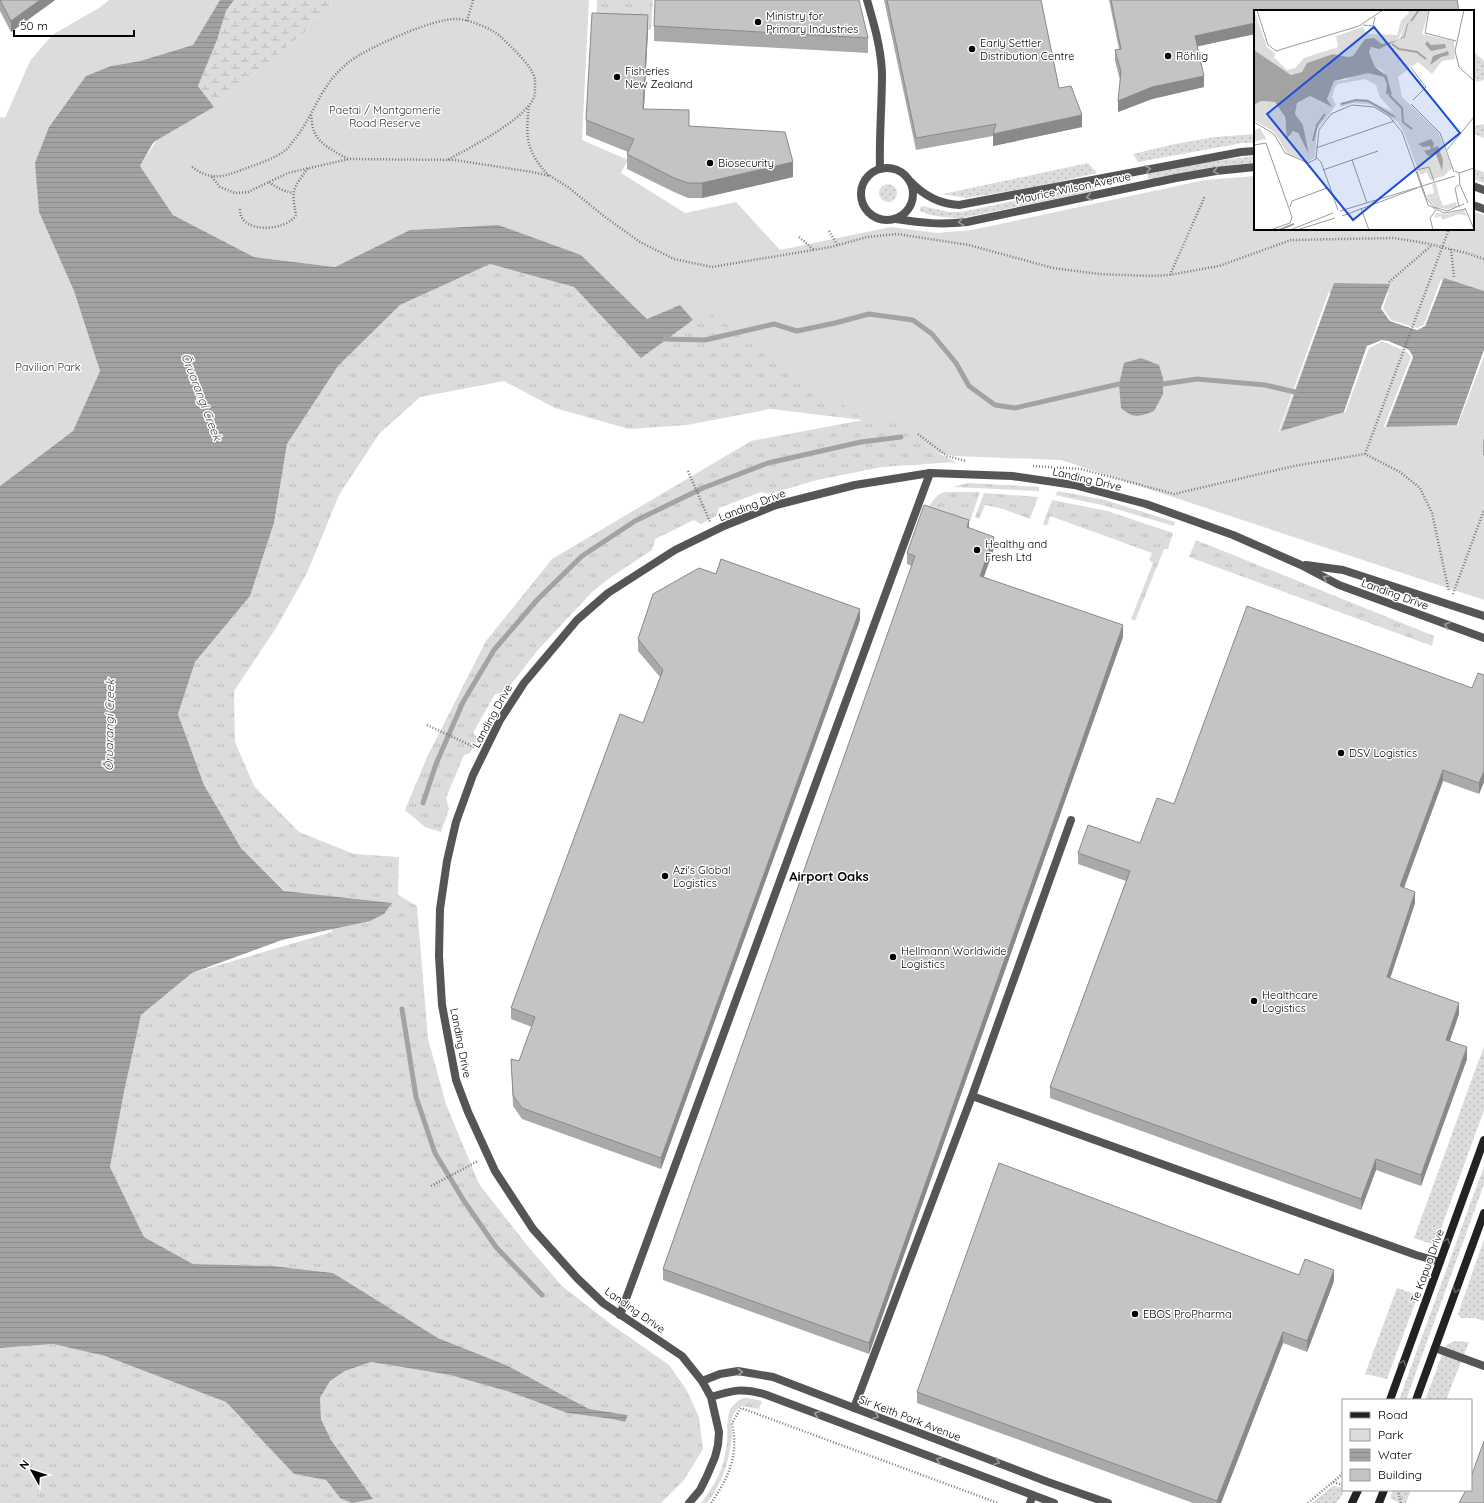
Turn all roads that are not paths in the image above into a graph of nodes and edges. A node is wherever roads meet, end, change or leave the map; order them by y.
1 (867, 0) edge
2 (1254, 151) edge
3 (1254, 167) edge
4 (880, 169) junction
5 (910, 181) junction
6 (1474, 186) edge
7 (1484, 190) edge
8 (1474, 205) edge
9 (1484, 210) edge
10 (896, 219) junction
11 (930, 473) junction
12 (1301, 565) junction
13 (1484, 616) edge
14 (1484, 638) edge
15 (1071, 820) dead end
16 (972, 1096) junction
17 (1484, 1140) edge
18 (1484, 1213) edge
19 (1440, 1262) junction
20 (620, 1315) junction
21 (1435, 1348) junction
22 (1484, 1366) edge
23 (702, 1381) junction
24 (711, 1397) junction
25 (1390, 1399) edge
26 (1416, 1399) edge
27 (854, 1408) junction
28 (1358, 1491) edge
29 (1384, 1491) edge
30 (1032, 1499) edge
31 (688, 1503) edge
32 (1054, 1503) edge
33 (1108, 1503) edge
34 (1352, 1503) edge
35 (1379, 1503) edge

1 - 4 street
5 -> 2 street, Maurice Wilson Avenue
3 -> 10 street, Maurice Wilson Avenue
4 - 5 street, Maurice Wilson Avenue
4 - 10 street, Maurice Wilson Avenue
5 - 10 street
6 - 7 street
8 - 9 street
11 - 12 street, Landing Drive
11 - 20 street
11 - 20 street, Landing Drive
12 - 13 street, Landing Drive
14 -> 12 street, Landing Drive
15 - 16 street
16 - 19 street
16 - 27 street
19 -> 17 street, Te Kapua Drive
18 -> 21 street
25 -> 19 street, Te Kapua Drive
20 - 23 street, Landing Drive
21 - 22 street
21 - 26 street
23 - 24 street, Landing Drive
23 -> 27 street, Sir Keith Park Avenue
30 -> 24 street
24 - 31 street, Landing Drive
27 -> 33 street, Sir Keith Park Avenue
28 - 34 street
29 - 35 street
30 - 32 street

